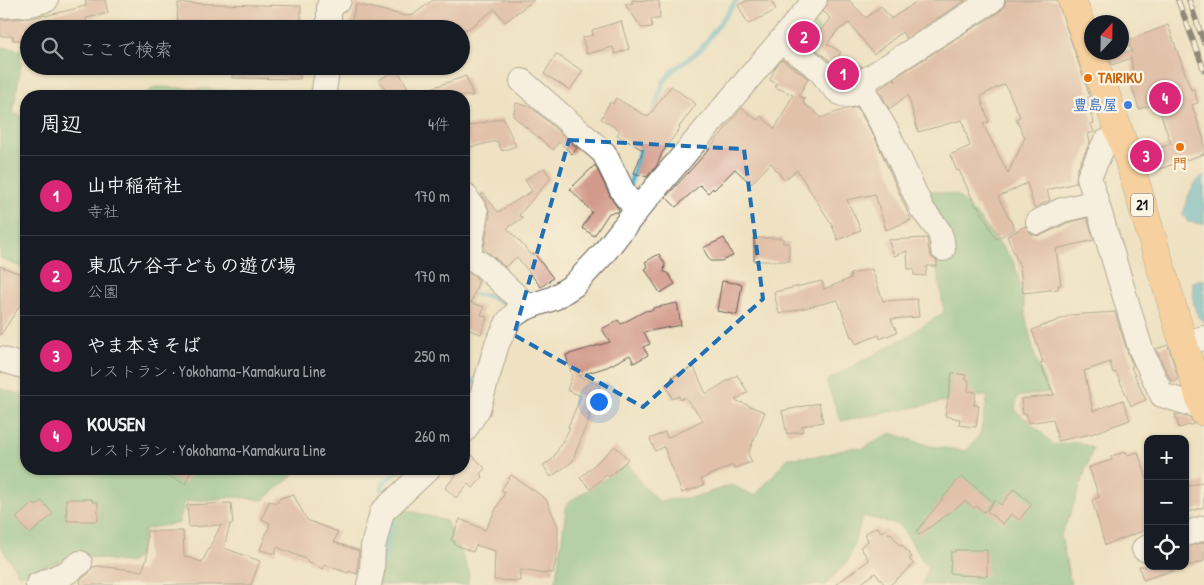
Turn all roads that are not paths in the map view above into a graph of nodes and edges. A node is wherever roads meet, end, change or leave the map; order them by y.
1 (815, 0) edge
2 (992, 0) edge
3 (1072, 0) edge
4 (38, 2) edge
5 (0, 6) edge
6 (780, 43) junction
7 (326, 75) edge
8 (522, 81) dead end
9 (324, 90) edge
10 (863, 90) junction
11 (1121, 136) junction
12 (1097, 202) junction
13 (470, 203) edge
14 (637, 210) junction
15 (1038, 222) dead end
16 (470, 237) edge
17 (943, 250) dead end
18 (470, 257) edge
19 (528, 307) junction
20 (1194, 341) edge
21 (0, 359) edge
22 (20, 365) edge
23 (1203, 409) edge
24 (470, 422) edge
25 (422, 475) edge
26 (1204, 528) edge
27 (1189, 533) edge
28 (72, 574) edge
29 (38, 585) edge
30 (369, 585) edge

1 - 6 street
2 - 10 street
3 - 11 main road, 21
4 - 5 street
6 - 10 street
6 - 14 street
7 - 9 street
8 - 14 street
10 - 17 street
11 - 12 street
11 - 20 main road, 21
12 - 15 street
12 - 23 street
13 - 16 street
14 - 19 street
18 - 19 street
19 - 24 street
20 - 23 main road, 21
21 - 22 street
25 - 30 street
26 - 27 street
28 - 29 street

